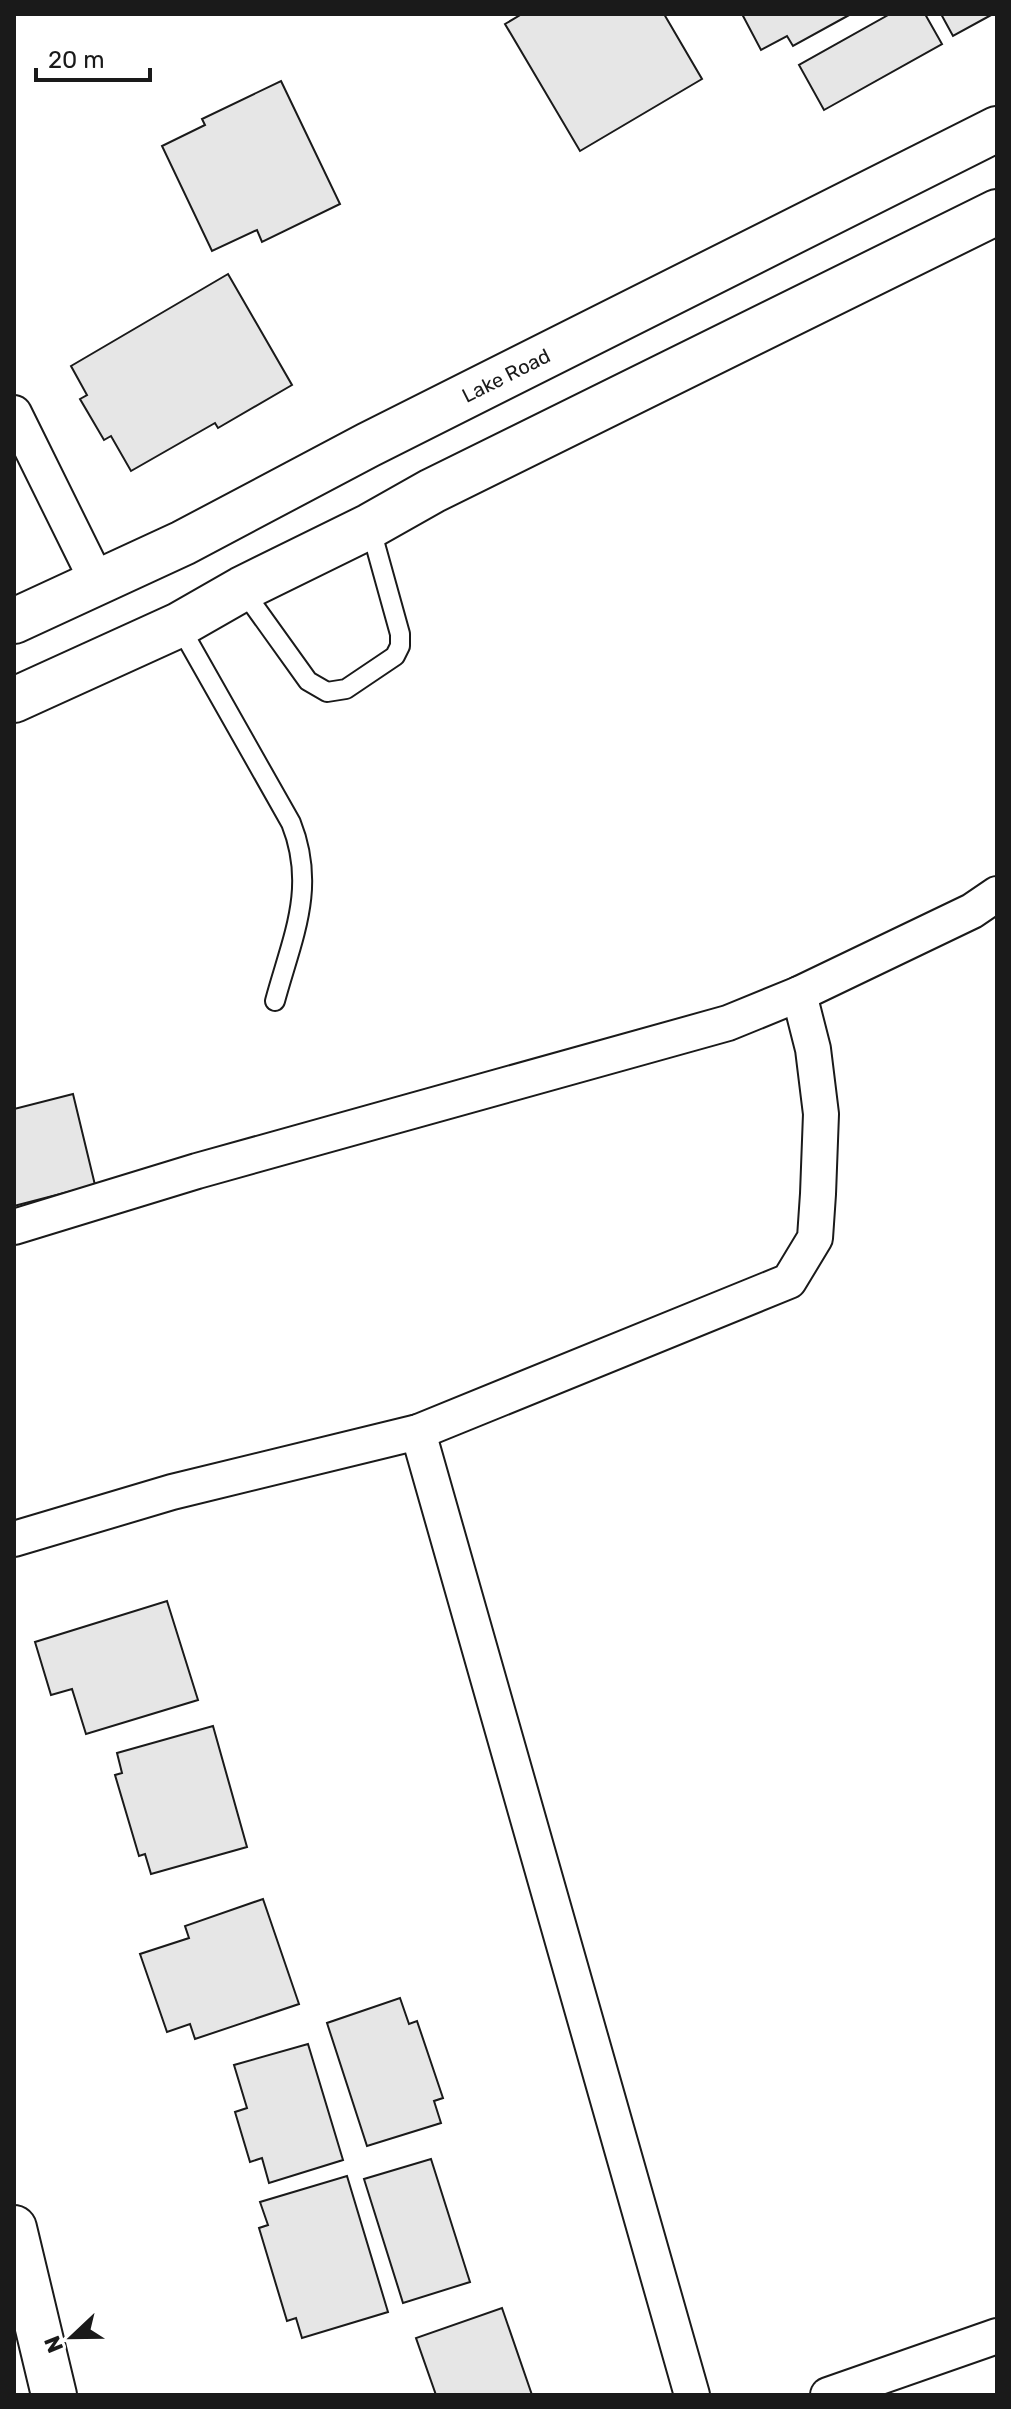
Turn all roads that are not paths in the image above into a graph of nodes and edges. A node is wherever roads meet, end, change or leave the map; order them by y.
1 (997, 129) edge
2 (997, 212) edge
3 (14, 413) edge
4 (370, 526) junction
5 (97, 581) junction
6 (242, 589) junction
7 (14, 621) edge
8 (179, 625) junction
9 (14, 700) edge
10 (997, 894) edge
11 (799, 994) junction
12 (275, 1001) dead end
13 (14, 1227) edge
14 (418, 1432) junction
15 (14, 1539) edge
16 (14, 2228) edge
17 (997, 2336) edge
18 (54, 2395) edge
19 (692, 2395) edge
20 (828, 2395) edge

1 - 5 main road, Lake Road
2 - 4 main road
3 - 5 street
4 - 6 main road
4 - 6 lane
5 - 7 main road, Lake Road
6 - 8 main road
8 - 9 main road
8 - 12 lane
10 - 11 street
11 - 13 street
11 - 14 street
14 - 15 street
14 - 19 street
16 - 18 main road
17 - 20 street

